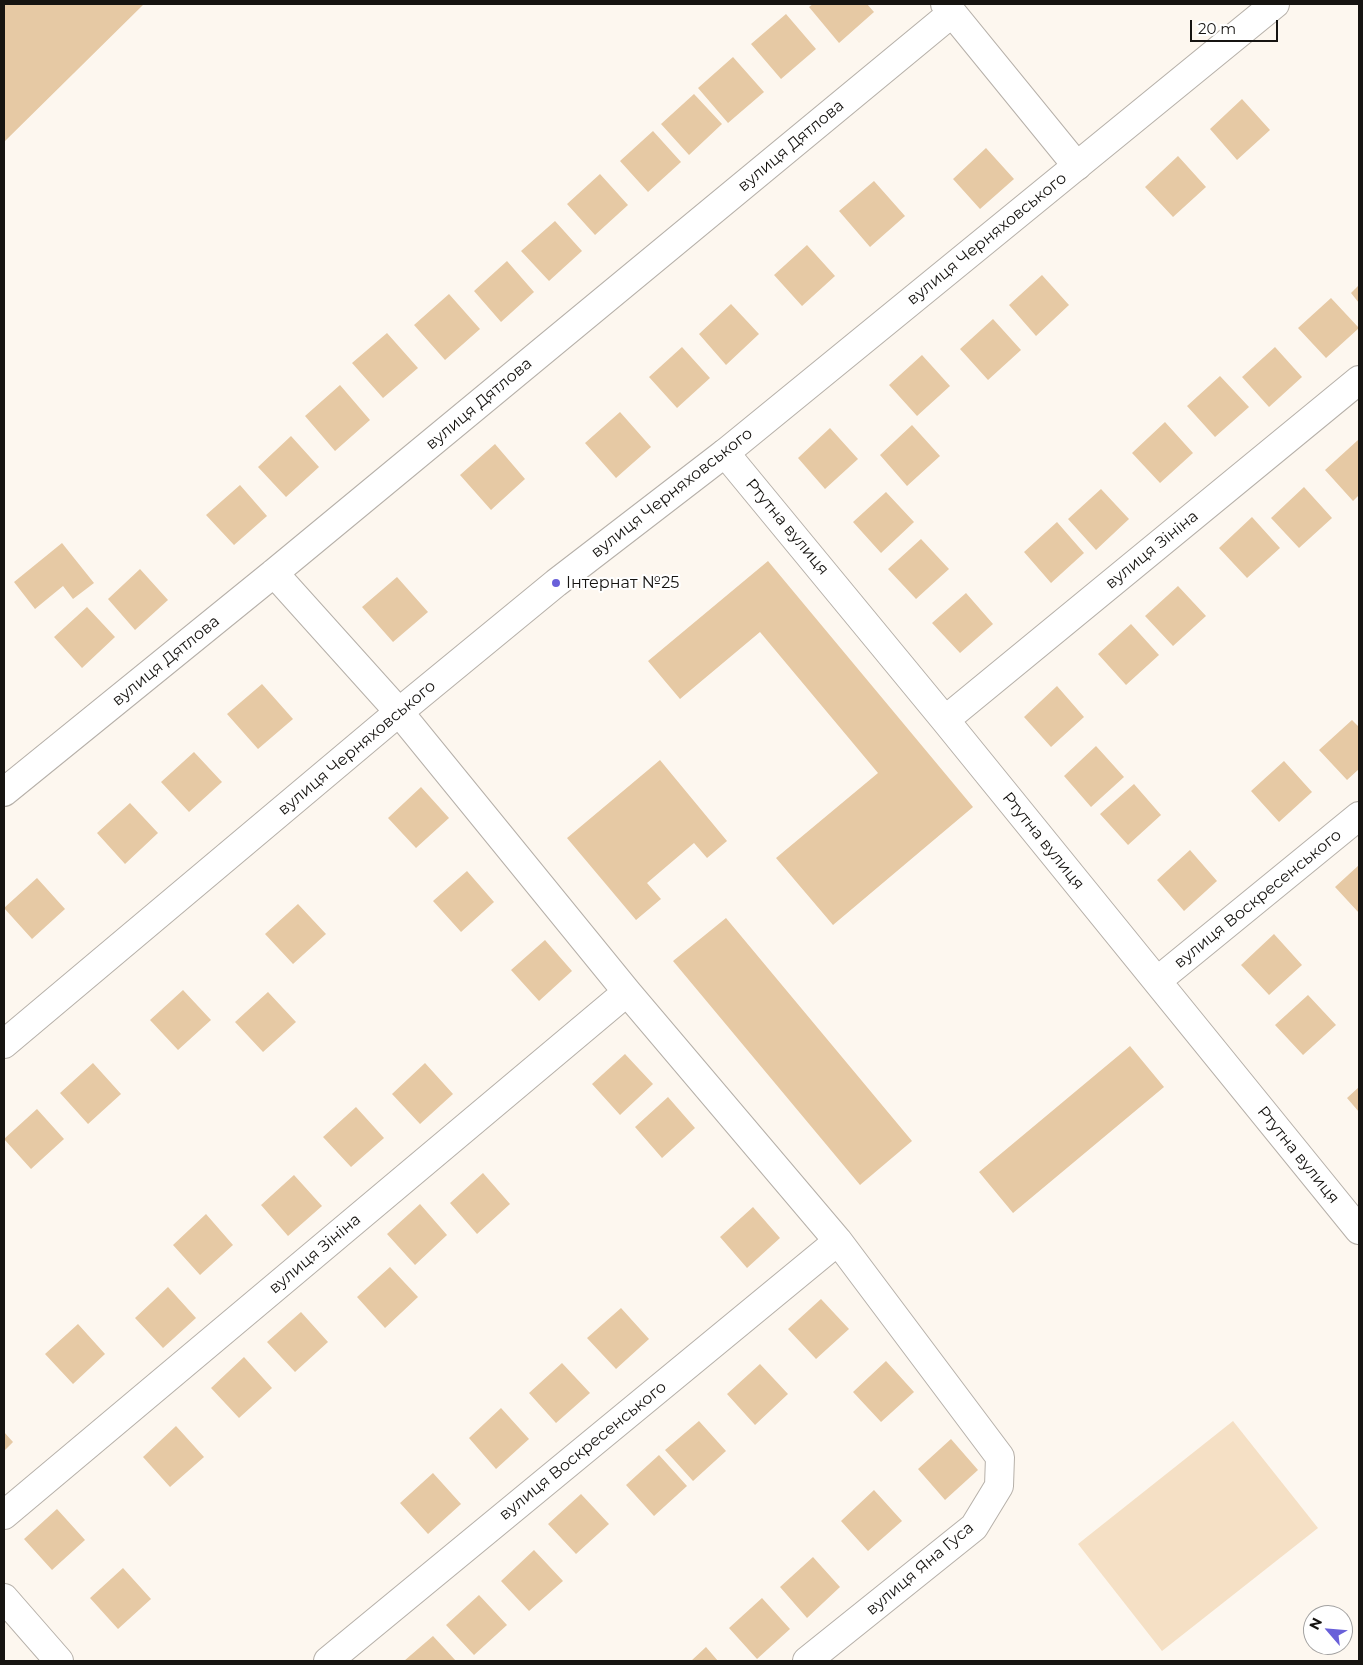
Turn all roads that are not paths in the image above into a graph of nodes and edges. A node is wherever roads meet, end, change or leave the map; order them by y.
1 (1275, 4) edge
2 (949, 8) edge
3 (1077, 166) junction
4 (1359, 380) edge
5 (725, 453) junction
6 (274, 574) junction
7 (399, 712) junction
8 (945, 720) junction
9 (4, 792) edge
10 (1359, 816) edge
11 (1157, 982) junction
12 (627, 992) junction
13 (4, 1044) edge
14 (1356, 1218) edge
15 (838, 1240) junction
16 (4, 1515) edge
17 (4, 1598) edge
18 (59, 1661) edge
19 (328, 1661) edge
20 (807, 1661) edge

1 - 3 street, вулиця Черняховського
2 - 3 street
2 - 6 street, вулиця Дятлова
3 - 5 street, вулиця Черняховського
4 - 8 street, вулиця Зініна
5 - 7 street, вулиця Черняховського
5 - 8 street, Ртутна вулиця
6 - 7 street
6 - 9 street, вулиця Дятлова
7 - 12 street
7 - 13 street, вулиця Черняховського
8 - 11 street, Ртутна вулиця
10 - 11 street, вулиця Воскресенського
11 - 14 street, Ртутна вулиця
12 - 15 street
12 - 16 street, вулиця Зініна
15 - 19 street, вулиця Воскресенського
15 - 20 street, вулиця Яна Гуса
17 - 18 street

